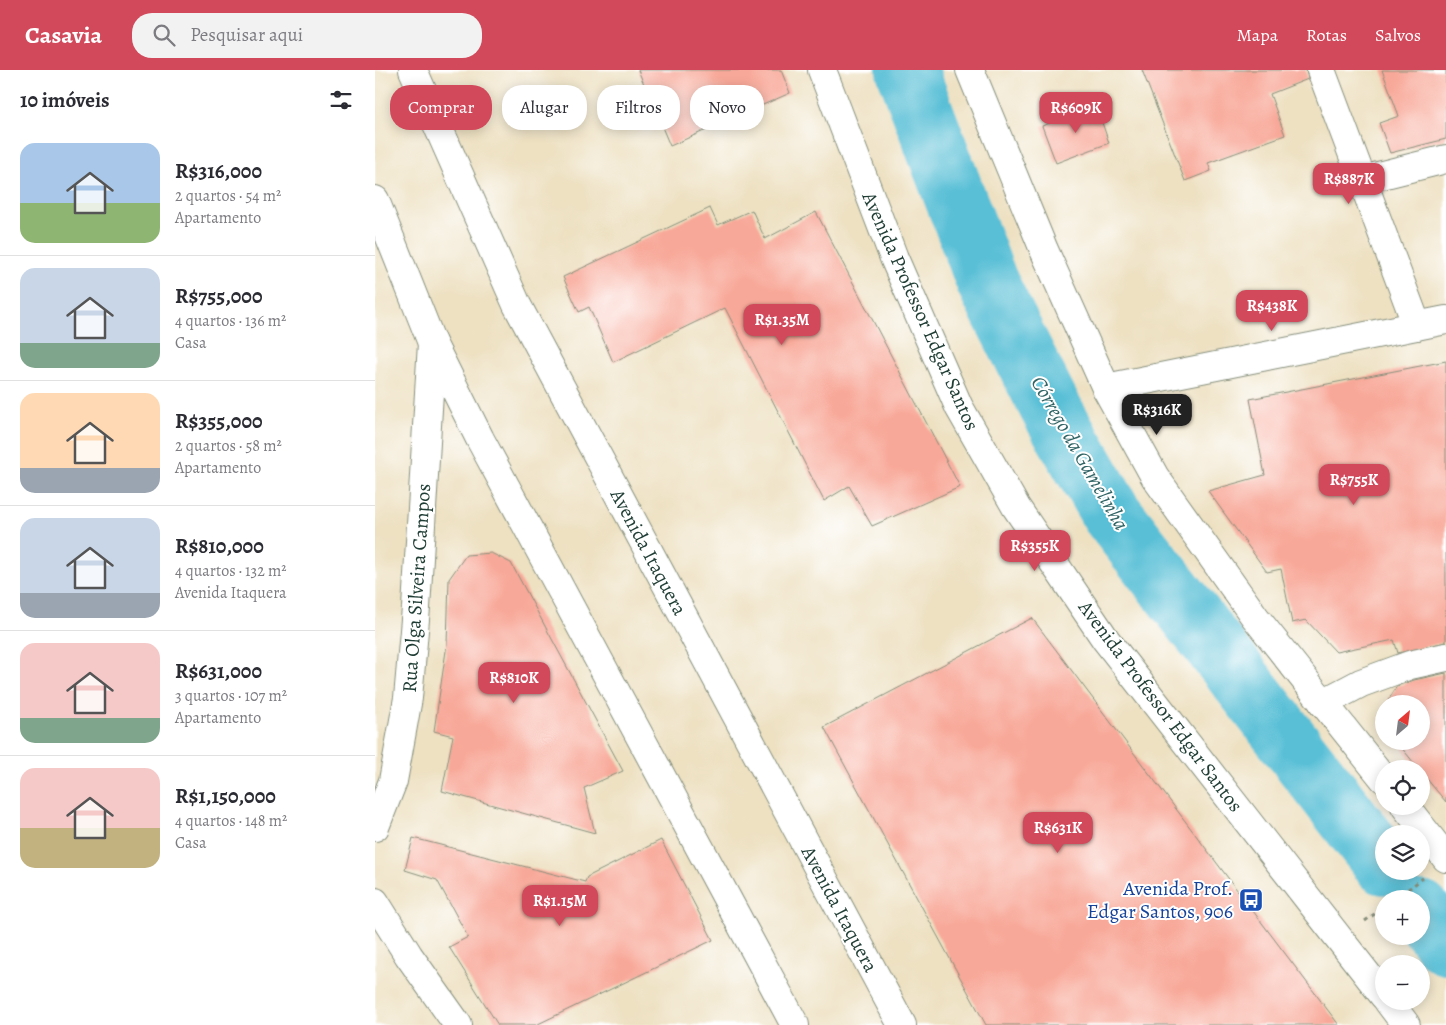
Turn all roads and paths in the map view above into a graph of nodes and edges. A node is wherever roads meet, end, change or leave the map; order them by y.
1 (413, 70) edge
2 (822, 70) edge
3 (969, 70) edge
4 (1321, 70) edge
5 (1446, 159) edge
6 (1362, 180) junction
7 (375, 200) edge
8 (1446, 320) edge
9 (1417, 326) junction
10 (432, 343) junction
11 (1106, 388) junction
12 (1446, 658) edge
13 (1323, 703) junction
14 (1375, 768) edge
15 (1410, 815) edge
16 (375, 828) edge
17 (1436, 867) edge
18 (1407, 890) edge
19 (375, 902) edge
20 (1375, 914) edge
21 (1360, 925) dead end
22 (1375, 984) edge
23 (1395, 1010) edge
24 (458, 1025) edge
25 (795, 1025) edge
26 (902, 1025) edge
27 (1406, 1025) edge

1 - 26 main road, Avenida Itaquera
2 - 22 main road, Avenida Professor Edgar Santos
3 - 11 main road
4 - 6 main road
5 - 6 main road
6 - 9 main road
7 - 10 main road
8 - 9 main road
9 - 11 main road
10 - 16 main road, Rua Olga Silveira Campos
10 - 25 main road
11 - 13 main road
12 - 13 main road
13 - 14 main road
15 - 17 main road
17 - 18 path
19 - 24 main road
20 - 21 path
23 - 27 main road

